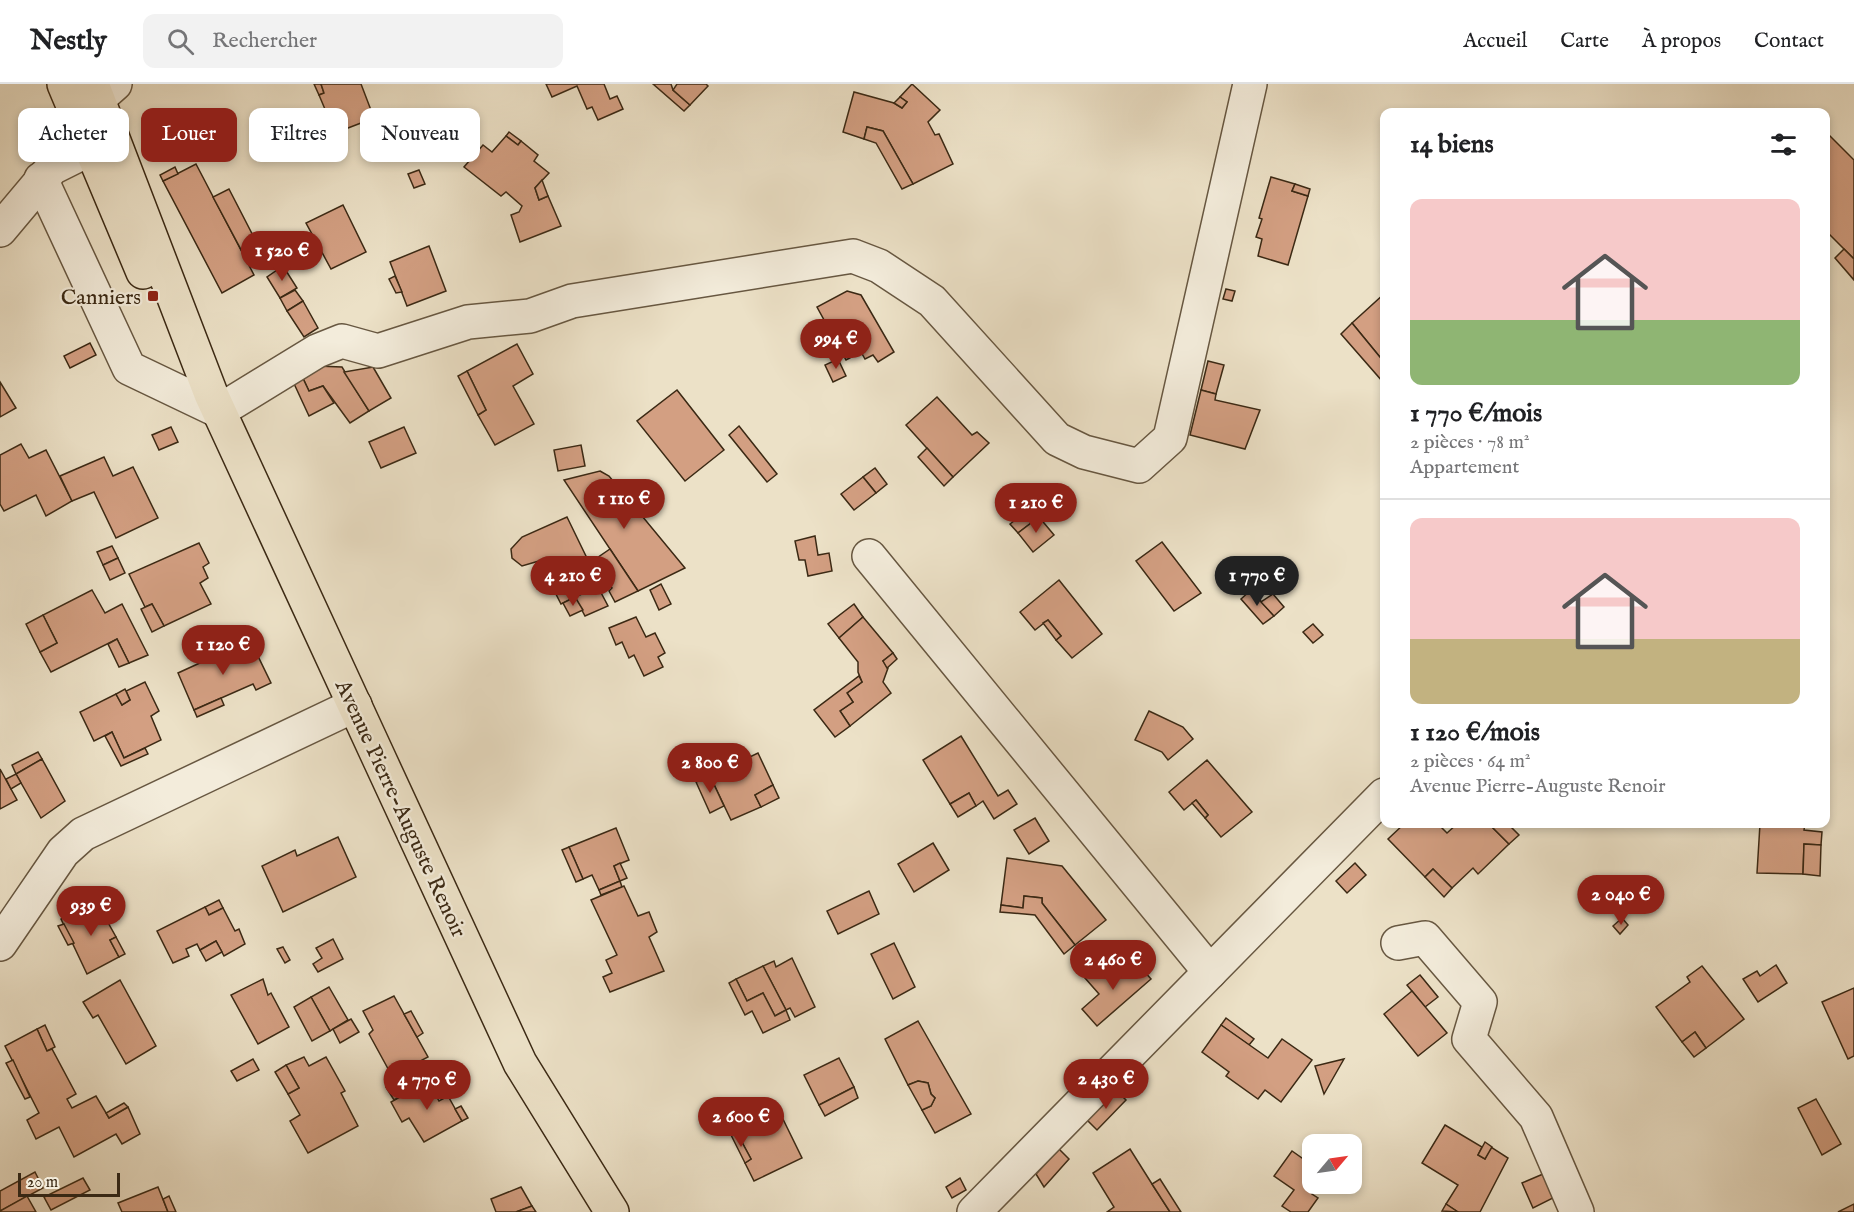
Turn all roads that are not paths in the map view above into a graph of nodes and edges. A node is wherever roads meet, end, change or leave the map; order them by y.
1 (64, 84) edge
2 (1250, 84) edge
3 (102, 89) edge
4 (74, 108) edge
5 (95, 108) edge
6 (64, 162) edge
7 (96, 162) edge
8 (41, 179) junction
9 (0, 230) edge
10 (215, 402) junction
11 (868, 556) dead end
12 (355, 705) junction
13 (1380, 799) edge
14 (1398, 943) dead end
15 (0, 944) edge
16 (1210, 972) junction
17 (612, 1212) edge
18 (974, 1212) edge
19 (1577, 1212) edge

1 - 4 main road, Avenue Pierre-Auguste Renoir
2 - 10 street
3 - 5 street
3 - 10 main road, Avenue Pierre-Auguste Renoir
6 - 8 street
7 - 10 main road, Avenue Pierre-Auguste Renoir
8 - 9 street
8 - 10 street
10 - 12 main road, Avenue Pierre-Auguste Renoir
11 - 16 street
12 - 15 street
12 - 17 main road, Avenue Pierre-Auguste Renoir
13 - 16 street
14 - 19 street
16 - 18 street

